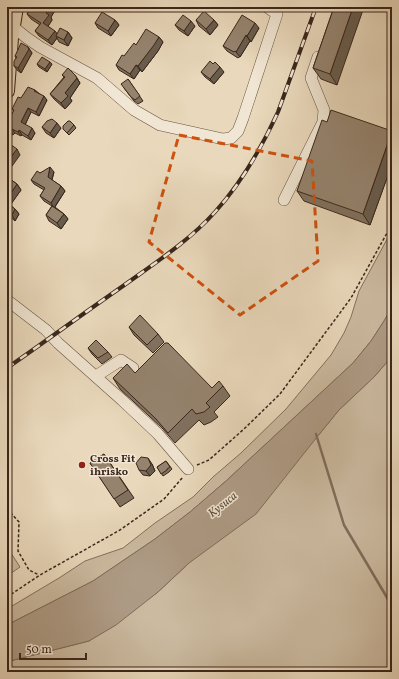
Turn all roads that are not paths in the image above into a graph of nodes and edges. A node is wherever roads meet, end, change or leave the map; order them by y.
1 (16, 7) edge
2 (267, 7) edge
3 (10, 24) edge
4 (321, 50) edge
5 (7, 91) edge
6 (284, 200) dead end
7 (7, 300) edge
8 (133, 368) edge
9 (96, 376) junction
10 (188, 469) road end

1 - 3 main road
2 - 3 street
3 - 5 main road
4 - 6 street
7 - 9 street
8 - 9 street
9 - 10 street

